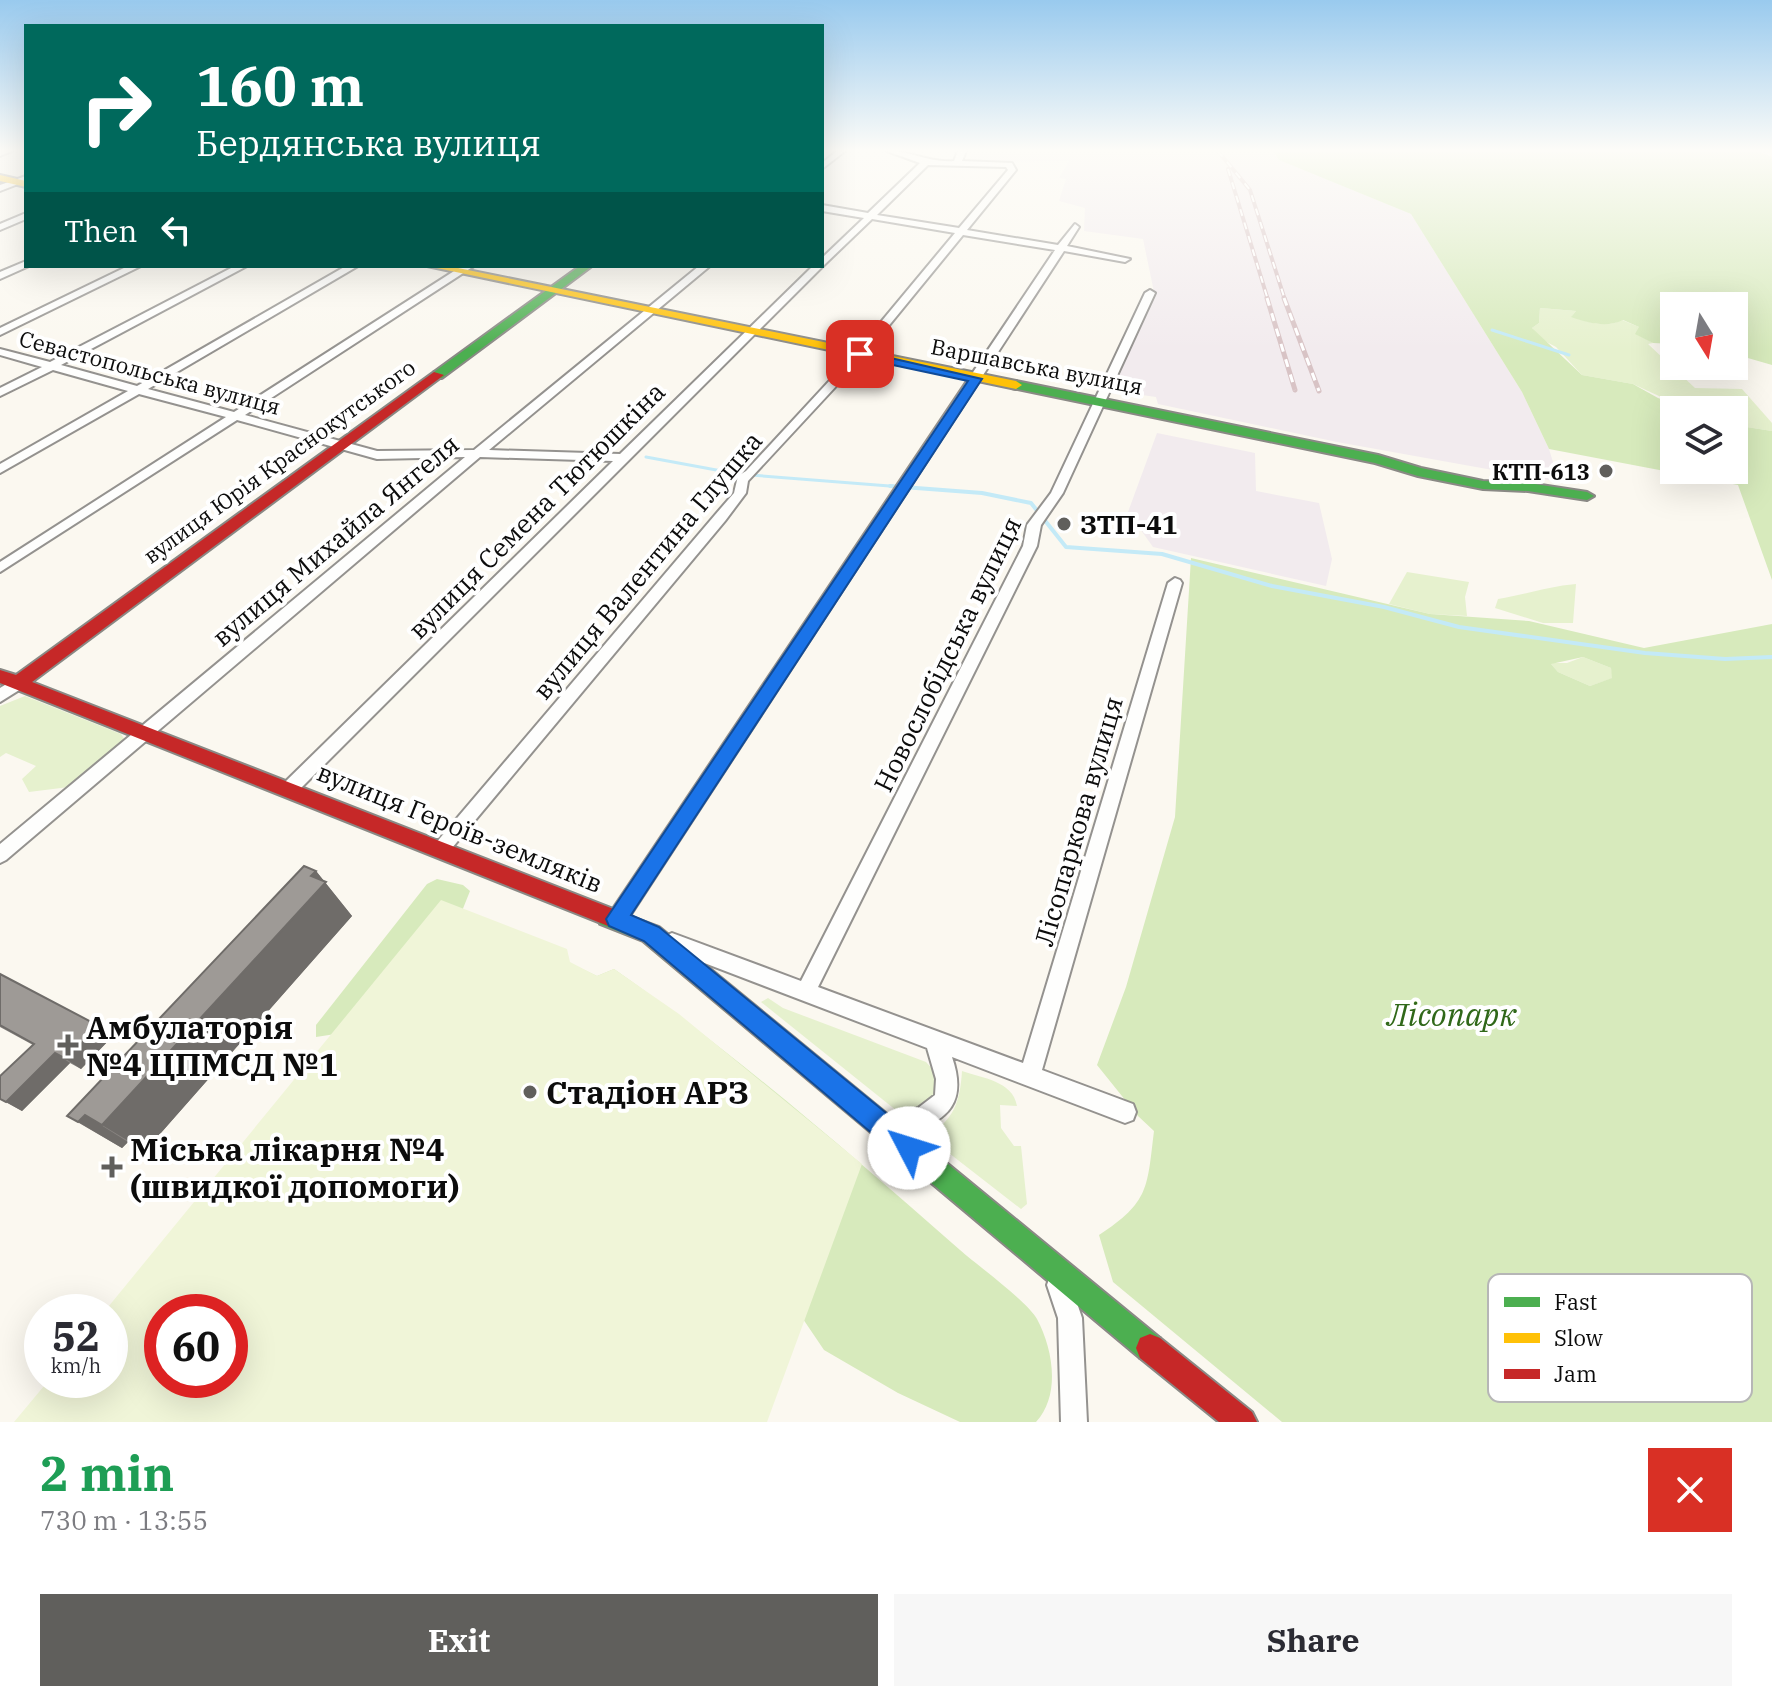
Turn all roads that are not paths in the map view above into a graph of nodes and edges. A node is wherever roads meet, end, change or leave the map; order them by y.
1 (23, 217) edge
2 (868, 217) edge
3 (877, 217) edge
4 (973, 217) edge
5 (0, 227) edge
6 (1075, 227) dead end
7 (962, 231) junction
8 (1061, 249) junction
9 (1125, 259) dead end
10 (824, 260) edge
11 (24, 265) edge
12 (132, 268) edge
13 (238, 268) edge
14 (350, 268) edge
15 (584, 268) edge
16 (703, 268) edge
17 (816, 268) edge
18 (465, 269) edge
19 (0, 276) edge
20 (554, 290) junction
21 (1150, 293) dead end
22 (652, 310) junction
23 (752, 331) junction
24 (0, 332) edge
25 (0, 352) edge
26 (860, 354) junction
27 (51, 366) junction
28 (975, 379) junction
29 (136, 390) junction
30 (0, 393) edge
31 (1098, 403) junction
32 (233, 417) junction
33 (342, 444) junction
34 (477, 454) junction
35 (622, 458) junction
36 (0, 469) edge
37 (1587, 496) dead end
38 (0, 568) edge
39 (1175, 583) dead end
40 (9, 680) edge
41 (0, 696) edge
42 (146, 733) junction
43 (289, 789) junction
44 (441, 849) junction
45 (0, 855) edge
46 (617, 919) junction
47 (651, 934) junction
48 (805, 993) junction
49 (935, 1041) junction
50 (1030, 1075) junction
51 (1125, 1112) dead end
52 (885, 1128) junction
53 (1055, 1272) junction
54 (1074, 1422) edge
55 (1242, 1422) edge

1 - 5 street
2 - 10 street, вулиця Семена Тютюшкіна
3 - 7 street
4 - 7 street, вулиця Валентина Глушка
6 - 8 street
7 - 8 street
7 - 26 street, вулиця Валентина Глушка
8 - 9 street
8 - 28 street
11 - 19 street
12 - 24 street
13 - 27 street
14 - 29 street
15 - 20 street, вулиця Юрія Краснокутського
16 - 22 street, вулиця Михайла Янгеля
17 - 23 street, вулиця Семена Тютюшкіна
18 - 20 street, Варшавська вулиця
18 - 32 street
20 - 22 street, Варшавська вулиця
20 - 33 street, вулиця Юрія Краснокутського
21 - 31 street, Новослобідська вулиця
22 - 23 street, Варшавська вулиця
22 - 34 street, вулиця Михайла Янгеля
23 - 26 street, Варшавська вулиця
23 - 35 street, вулиця Семена Тютюшкіна
25 - 27 street, Севастопольська вулиця
26 - 28 street, Варшавська вулиця
26 - 44 street, вулиця Валентина Глушка
27 - 29 street, Севастопольська вулиця
27 - 30 street
28 - 31 street, Варшавська вулиця
28 - 46 street
29 - 32 street, Севастопольська вулиця
29 - 36 street
31 - 37 street, Варшавська вулиця
31 - 48 street, Новослобідська вулиця
32 - 33 street, Севастопольська вулиця
32 - 38 street
33 - 34 street, Севастопольська вулиця
33 - 40 street, вулиця Юрія Краснокутського
34 - 35 street, Севастопольська вулиця
34 - 42 street, вулиця Михайла Янгеля
35 - 43 street, вулиця Семена Тютюшкіна
39 - 50 street, Лісопаркова вулиця
40 - 41 street, вулиця Юрія Краснокутського
40 - 42 street, вулиця Героїв-земляків
42 - 43 street, вулиця Героїв-земляків
42 - 45 street, вулиця Михайла Янгеля
43 - 44 street, вулиця Героїв-земляків
44 - 46 street, вулиця Героїв-земляків
46 - 47 street, вулиця Героїв-земляків
47 - 48 street, вулиця Героїв-земляків
47 - 52 street
48 - 49 street, вулиця Героїв-земляків
49 - 50 street, вулиця Героїв-земляків
49 - 52 street
50 - 51 street, вулиця Героїв-земляків
52 - 53 street
53 - 54 street
53 - 55 street

